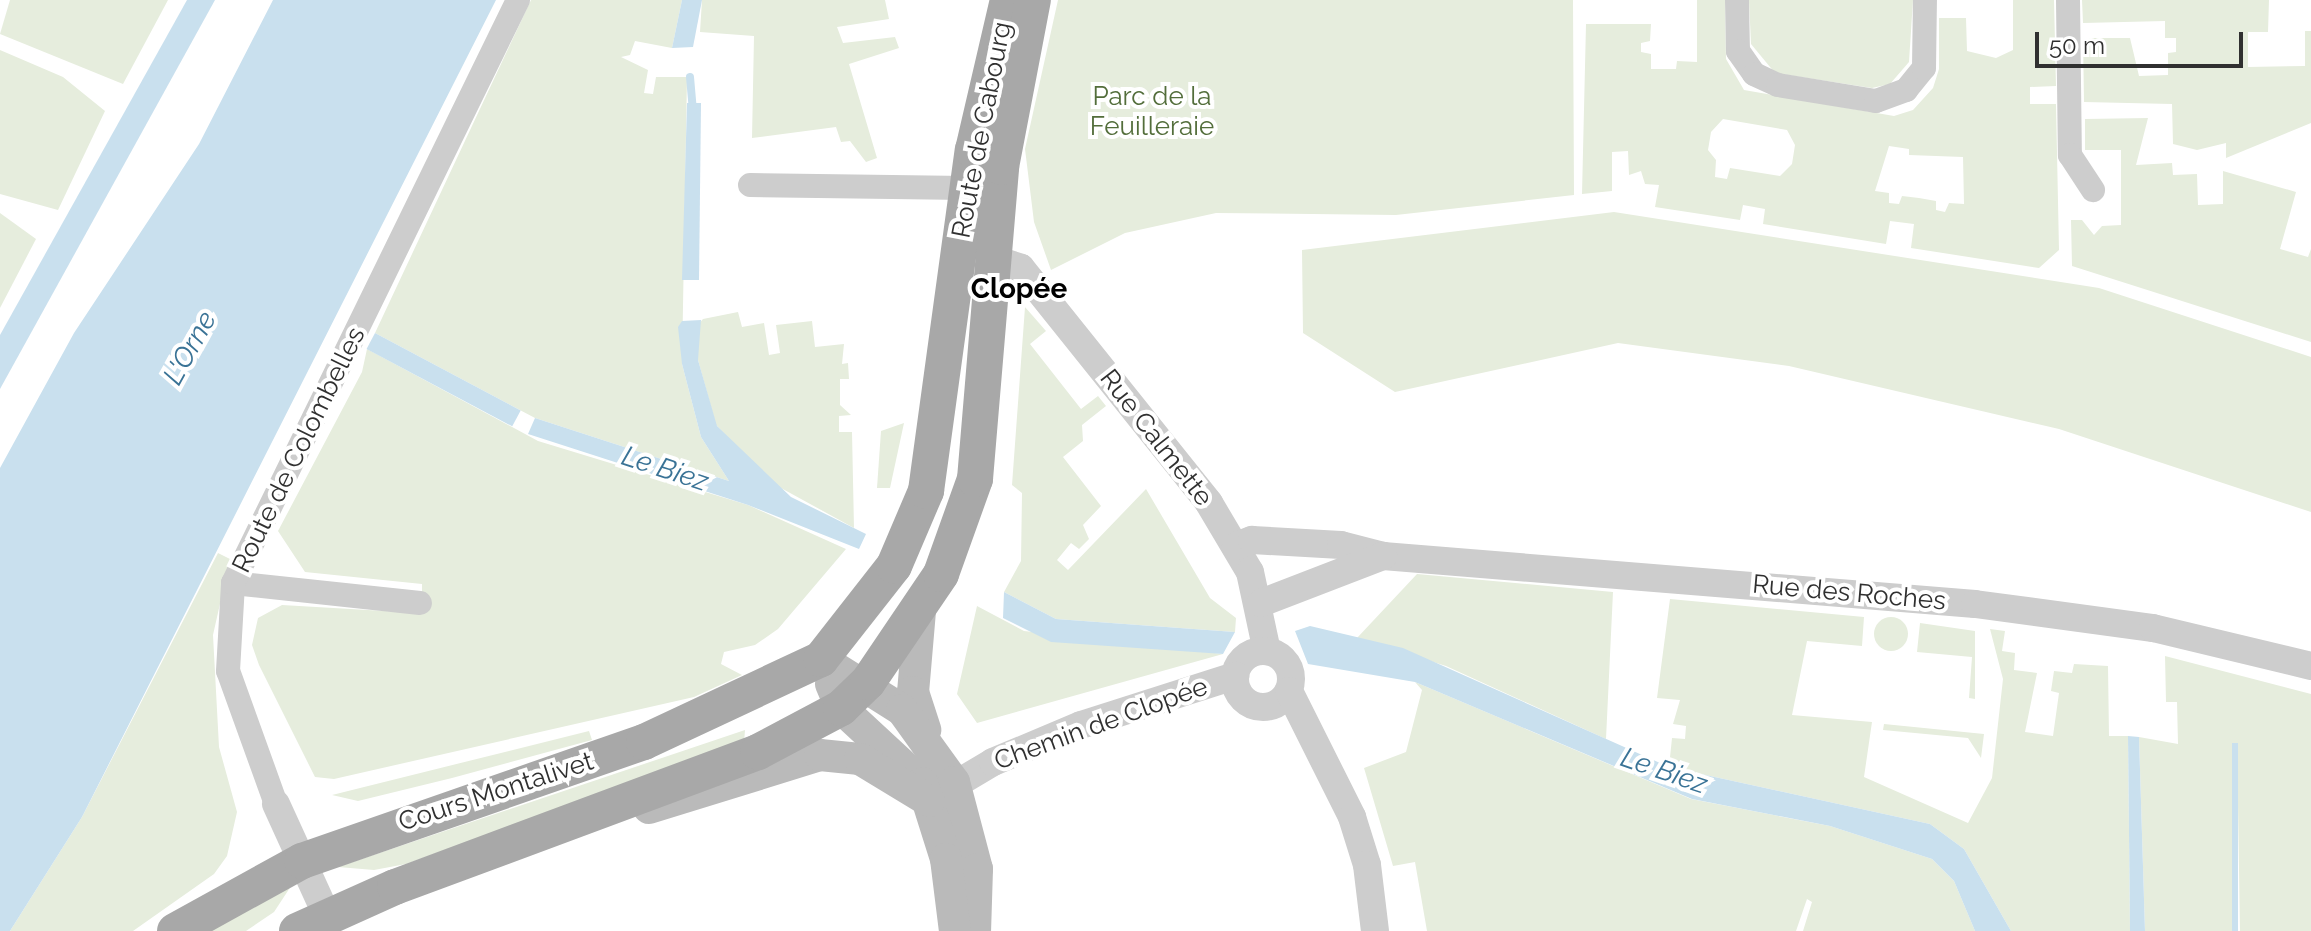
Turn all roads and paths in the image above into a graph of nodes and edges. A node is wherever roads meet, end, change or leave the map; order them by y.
1 (518, 0) edge
2 (1008, 0) edge
3 (1033, 0) edge
4 (1737, 0) edge
5 (1925, 0) edge
6 (2068, 0) edge
7 (750, 185) dead end
8 (966, 188) junction
9 (2093, 190) dead end
10 (994, 259) junction
11 (1236, 546) junction
12 (1383, 556) junction
13 (233, 583) junction
14 (420, 603) dead end
15 (1261, 603) junction
16 (920, 611) junction
17 (1267, 651) junction
18 (821, 659) junction
19 (2311, 666) edge
20 (1235, 676) junction
21 (868, 682) junction
22 (1289, 691) junction
23 (841, 708) junction
24 (931, 744) junction
25 (941, 792) junction
26 (276, 804) joint
27 (521, 841) junction
28 (302, 861) junction
29 (312, 923) edge
30 (175, 931) edge
31 (955, 931) edge
32 (975, 931) edge
33 (1375, 931) edge

1 - 13 street, Route de Colombelles
2 - 8 main road, Route de Cabourg
3 - 10 main road, Route de Cabourg
4 - 5 street
6 - 9 street
7 - 8 street
8 - 18 main road, Route de Cabourg
10 - 11 street, Rue Calmette
10 - 16 main road, Route de Cabourg
11 - 12 street, Rue des Roches
11 - 15 street, Rue Calmette
12 - 15 street, Rue des Roches
12 - 19 street, Rue des Roches
13 - 14 street
13 - 26 street, Route de Colombelles
15 - 17 street, Rue Calmette
16 - 21 main road, Route de Cabourg
16 - 24 main road
17 - 20 street
17 - 22 street
18 - 21 main road
18 - 23 main road
18 - 28 main road, Cours Montalivet
20 - 22 street
20 - 25 street, Chemin de Clopée
21 - 23 main road, Route de Cabourg
21 - 24 main road
22 - 33 street
23 - 25 main road
23 - 27 main road, Cours Montalivet
24 - 25 main road
25 - 27 main road
25 - 31 main road
25 - 32 main road
26 - 28 street, Route de Colombelles
27 - 29 main road, Cours Montalivet
28 - 29 street, Route de Colombelles
28 - 30 main road, Cours Montalivet

